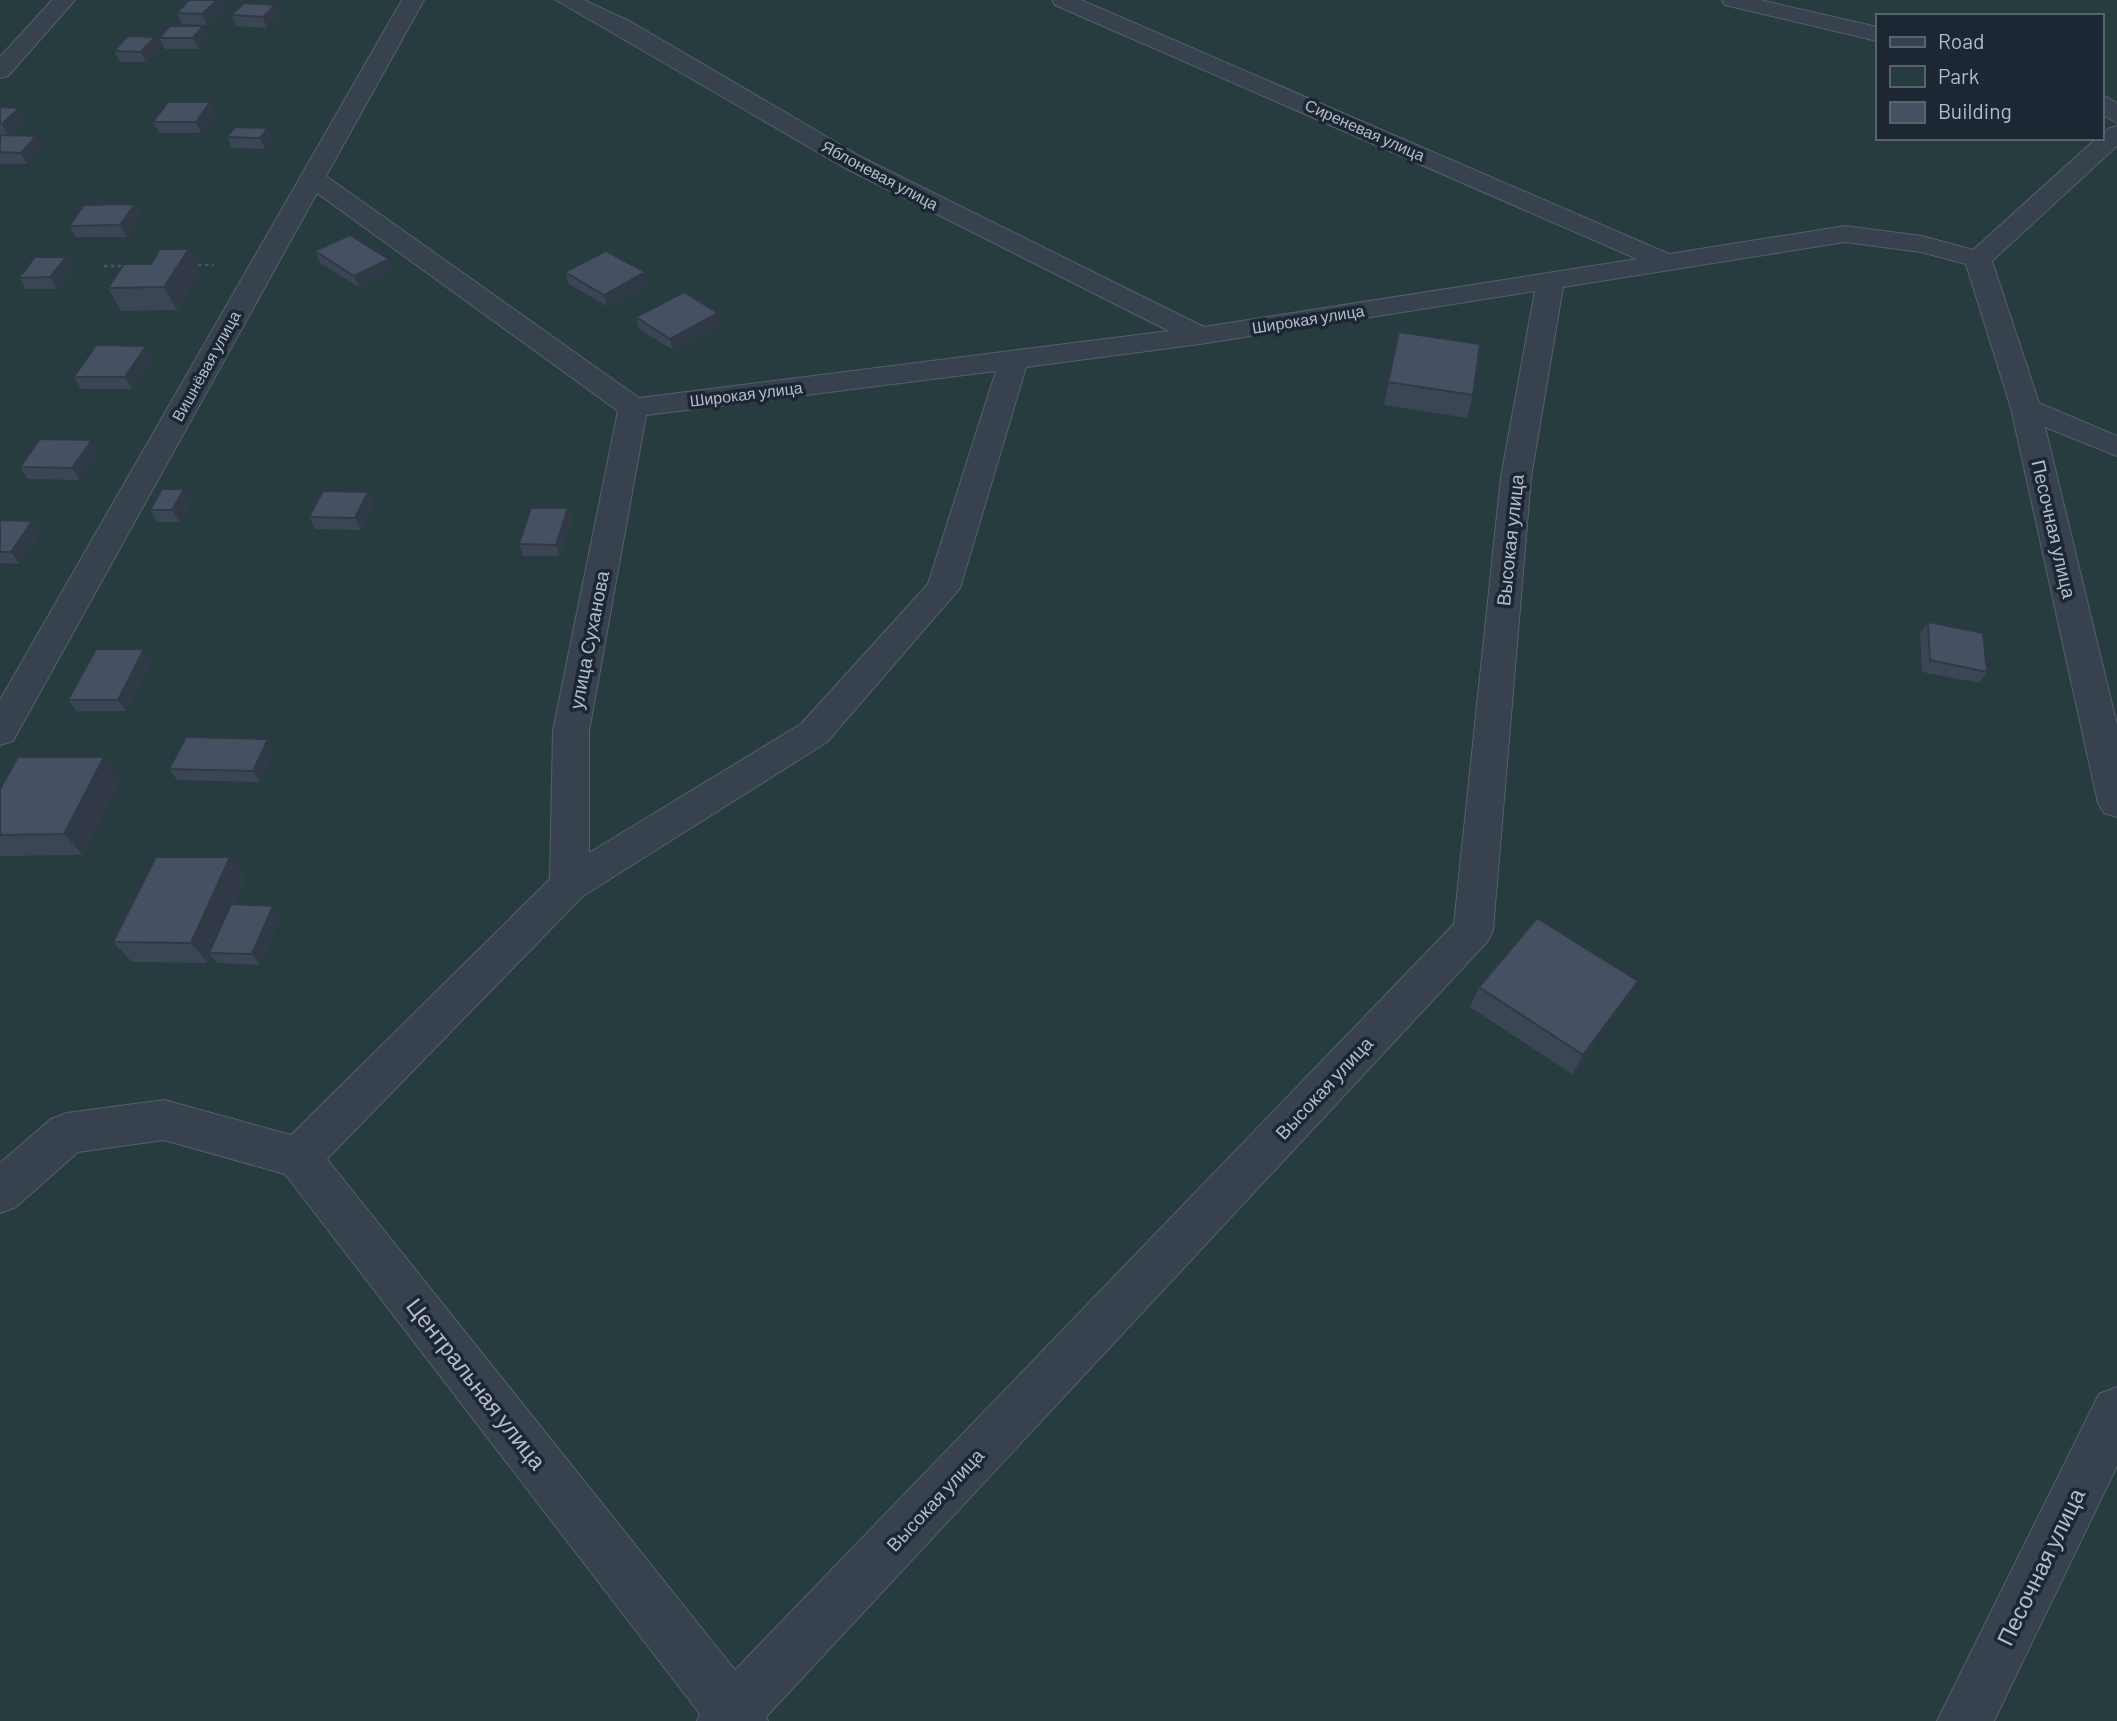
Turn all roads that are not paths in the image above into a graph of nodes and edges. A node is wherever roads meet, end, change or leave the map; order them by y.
1 (64, 0) edge
2 (413, 0) edge
3 (568, 0) edge
4 (1063, 0) edge
5 (1733, 0) edge
6 (1876, 34) edge
7 (0, 71) edge
8 (2103, 103) edge
9 (2117, 116) edge
10 (2117, 133) edge
11 (312, 178) junction
12 (1978, 259) junction
13 (1666, 262) junction
14 (1551, 280) junction
15 (1200, 336) junction
16 (1014, 359) junction
17 (634, 408) junction
18 (2026, 408) junction
19 (2117, 447) edge
20 (0, 732) edge
21 (2117, 803) edge
22 (569, 885) junction
23 (299, 1158) junction
24 (0, 1192) edge
25 (2117, 1412) edge
26 (733, 1718) edge
27 (1965, 1721) edge

1 - 7 lane
2 - 11 lane, Вишнёвая улица
3 - 15 lane, Яблоневая улица
4 - 13 lane, Сиреневая улица
5 - 6 lane
8 - 9 lane
10 - 12 lane
11 - 17 lane
11 - 20 lane, Вишнёвая улица
12 - 13 lane, Широкая улица
12 - 18 lane, Песочная улица
13 - 14 lane, Широкая улица
14 - 15 lane, Широкая улица
14 - 26 lane, Высокая улица
15 - 16 lane, Широкая улица
16 - 17 lane, Широкая улица
16 - 22 lane
17 - 22 lane, улица Суханова
18 - 19 lane
18 - 21 lane, Песочная улица
22 - 23 lane
23 - 24 lane
23 - 26 lane, Центральная улица
25 - 27 lane, Песочная улица

